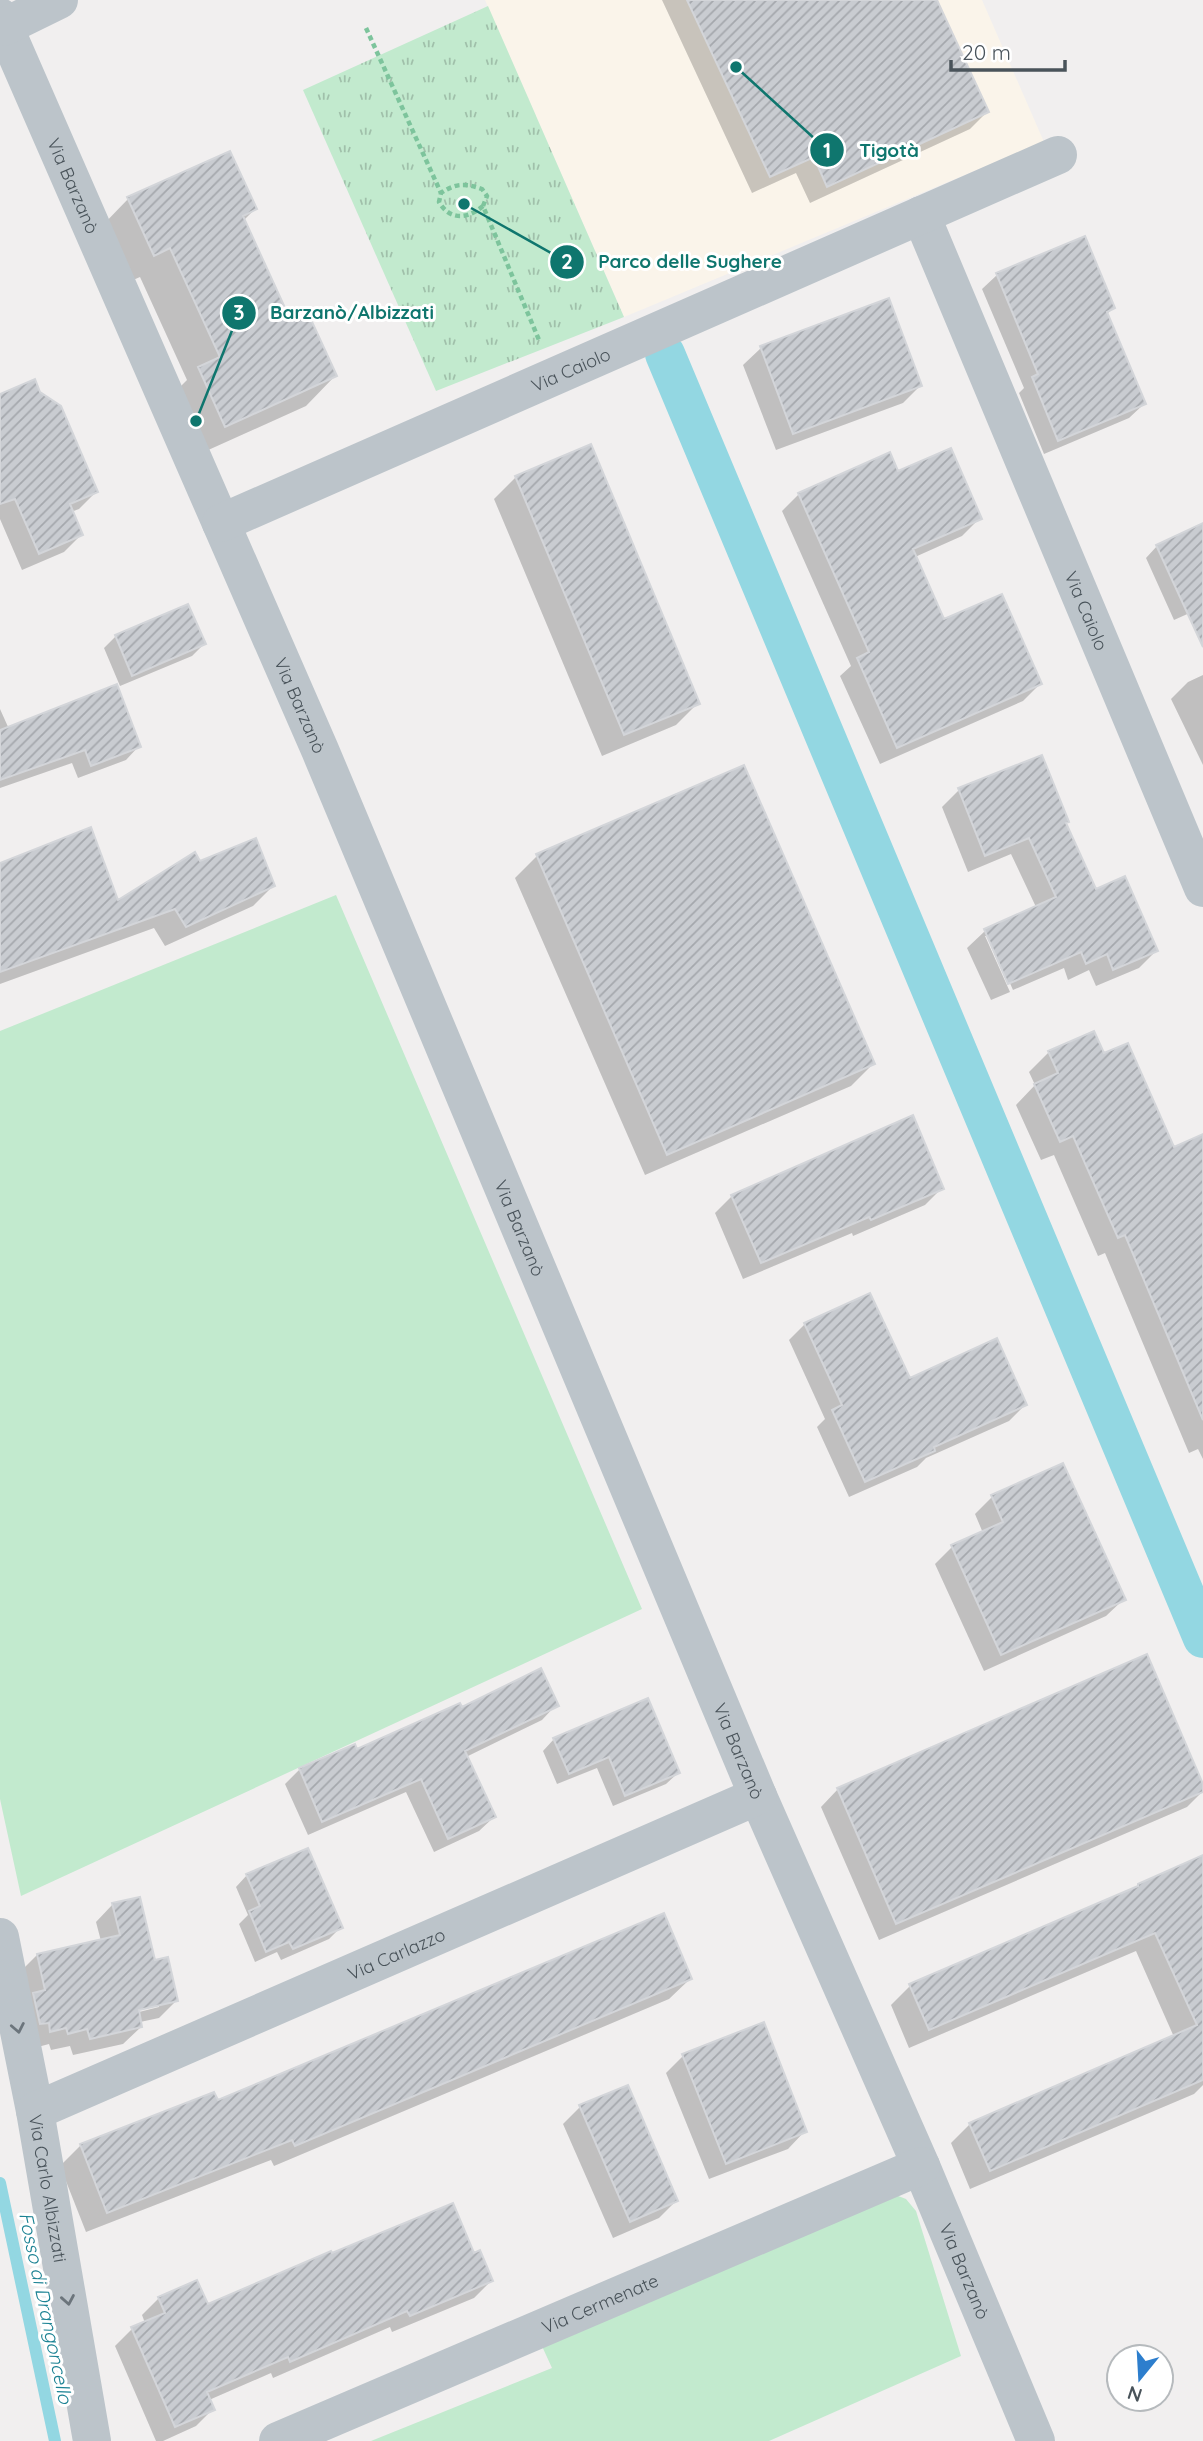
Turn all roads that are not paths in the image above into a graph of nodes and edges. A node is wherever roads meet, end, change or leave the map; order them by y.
1 (59, 0) edge
2 (2, 22) edge
3 (1058, 155) dead end
4 (921, 215) junction
5 (221, 523) junction
6 (1203, 888) edge
7 (758, 1796) junction
8 (0, 1937) edge
9 (35, 2111) junction
10 (921, 2166) junction
11 (92, 2441) edge
12 (278, 2441) edge
13 (1036, 2441) edge

1 - 2 street
2 - 5 street, Via Barzanò
3 - 4 street, Via Caiolo
4 - 5 street, Via Caiolo
4 - 6 street, Via Caiolo
5 - 7 street, Via Barzanò
7 - 9 street, Via Carlazzo
7 - 10 street, Via Barzanò
8 -> 9 street, Via Carlo Albizzati
9 -> 11 street, Via Carlo Albizzati
10 - 12 street, Via Cermenate
10 - 13 street, Via Barzanò

